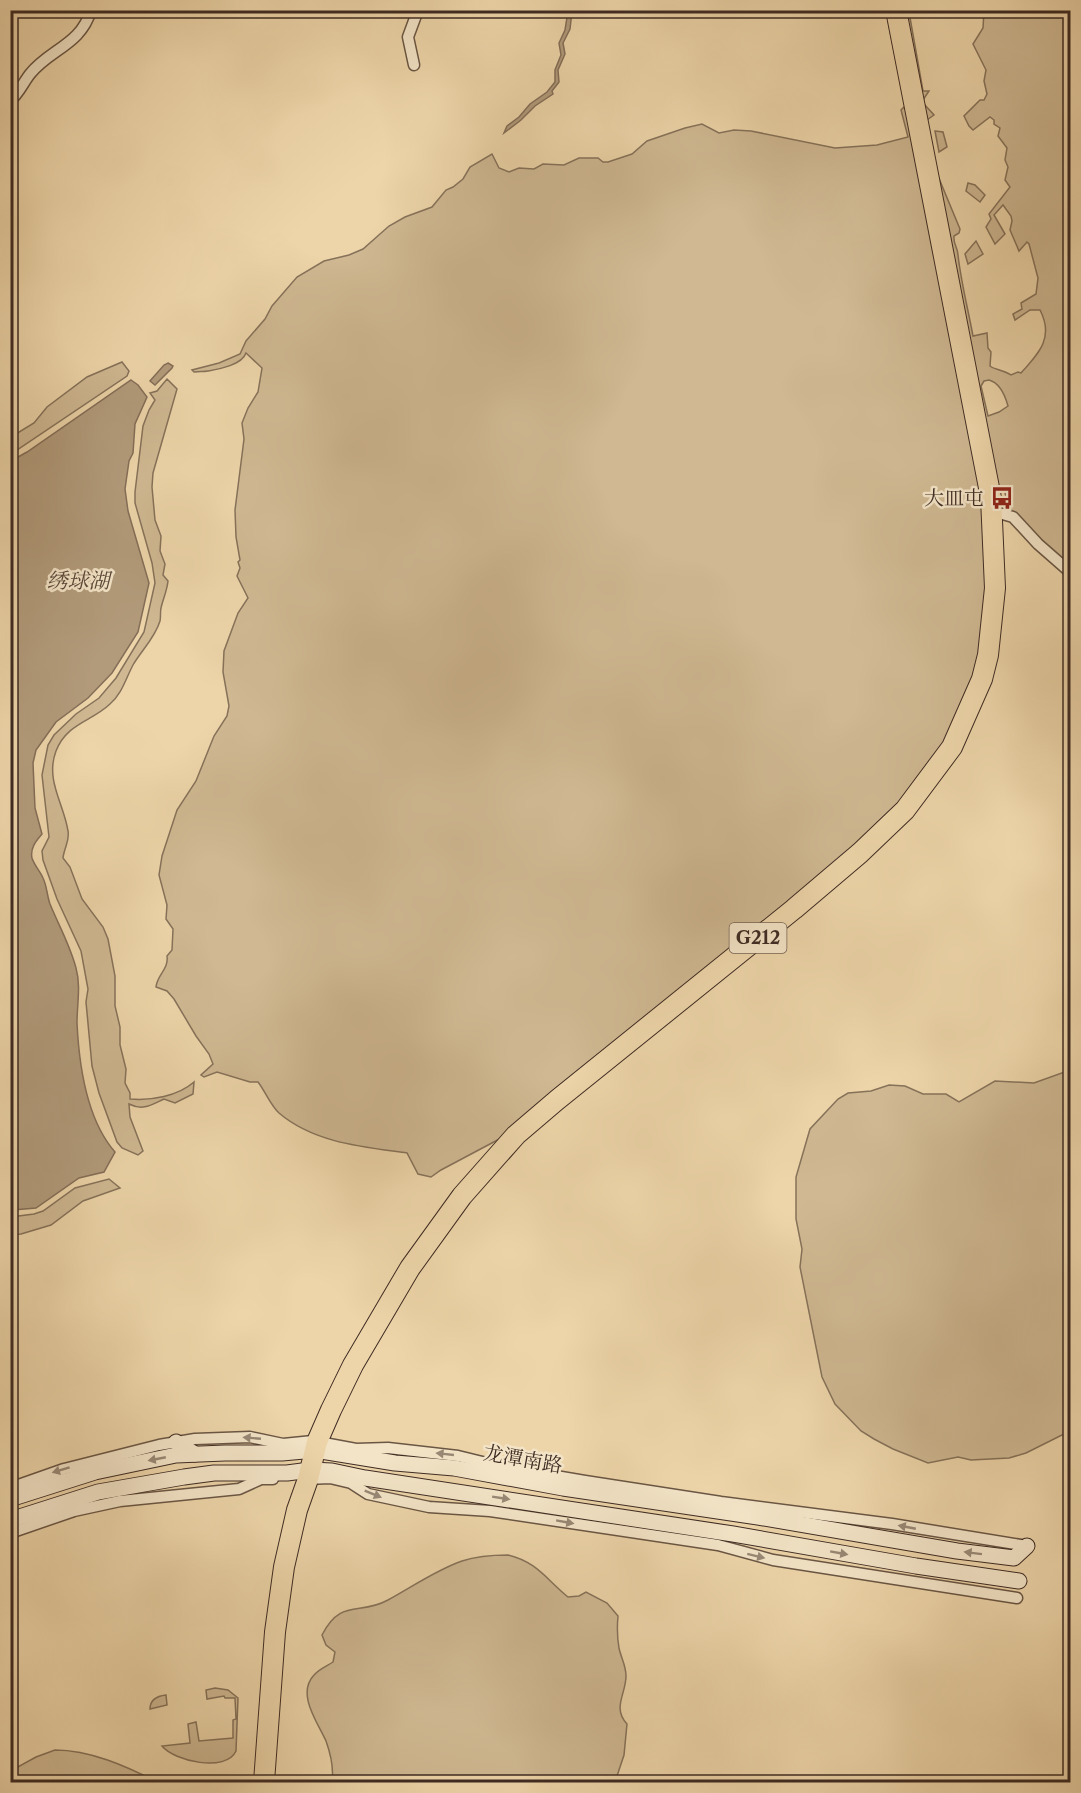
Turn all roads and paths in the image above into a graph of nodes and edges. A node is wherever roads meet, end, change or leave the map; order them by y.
1 (92, 10) edge
2 (418, 10) edge
3 (896, 10) edge
4 (414, 65) dead end
5 (10, 101) edge
6 (992, 511) junction
7 (1071, 572) edge
8 (176, 1442) junction
9 (316, 1446) junction
10 (225, 1453) junction
11 (195, 1454) junction
12 (395, 1462) junction
13 (226, 1473) junction
14 (309, 1474) junction
15 (392, 1482) junction
16 (10, 1488) edge
17 (10, 1499) edge
18 (10, 1520) edge
19 (10, 1533) edge
20 (715, 1538) junction
21 (1027, 1546) joint
22 (1019, 1581) dead end
23 (1017, 1598) dead end
24 (264, 1782) edge

1 - 5 street
2 - 4 street
3 - 6 highway, G212
6 - 7 street
6 - 9 highway, G212
9 -> 8 street
8 - 11 main road
8 -> 16 street
9 - 10 main road, 龙潭南路
9 - 12 main road, 龙潭南路
9 - 14 highway, G212
21 -> 9 street
10 - 11 main road, 龙潭南路
10 - 13 main road
11 -> 17 main road, 龙潭南路
12 - 15 main road
21 -> 12 main road, 龙潭南路
13 - 14 main road
13 - 18 main road
14 - 15 main road
14 - 19 street
14 -> 20 street
14 - 24 highway, G212
15 -> 20 main road
20 -> 22 main road
20 -> 23 street

